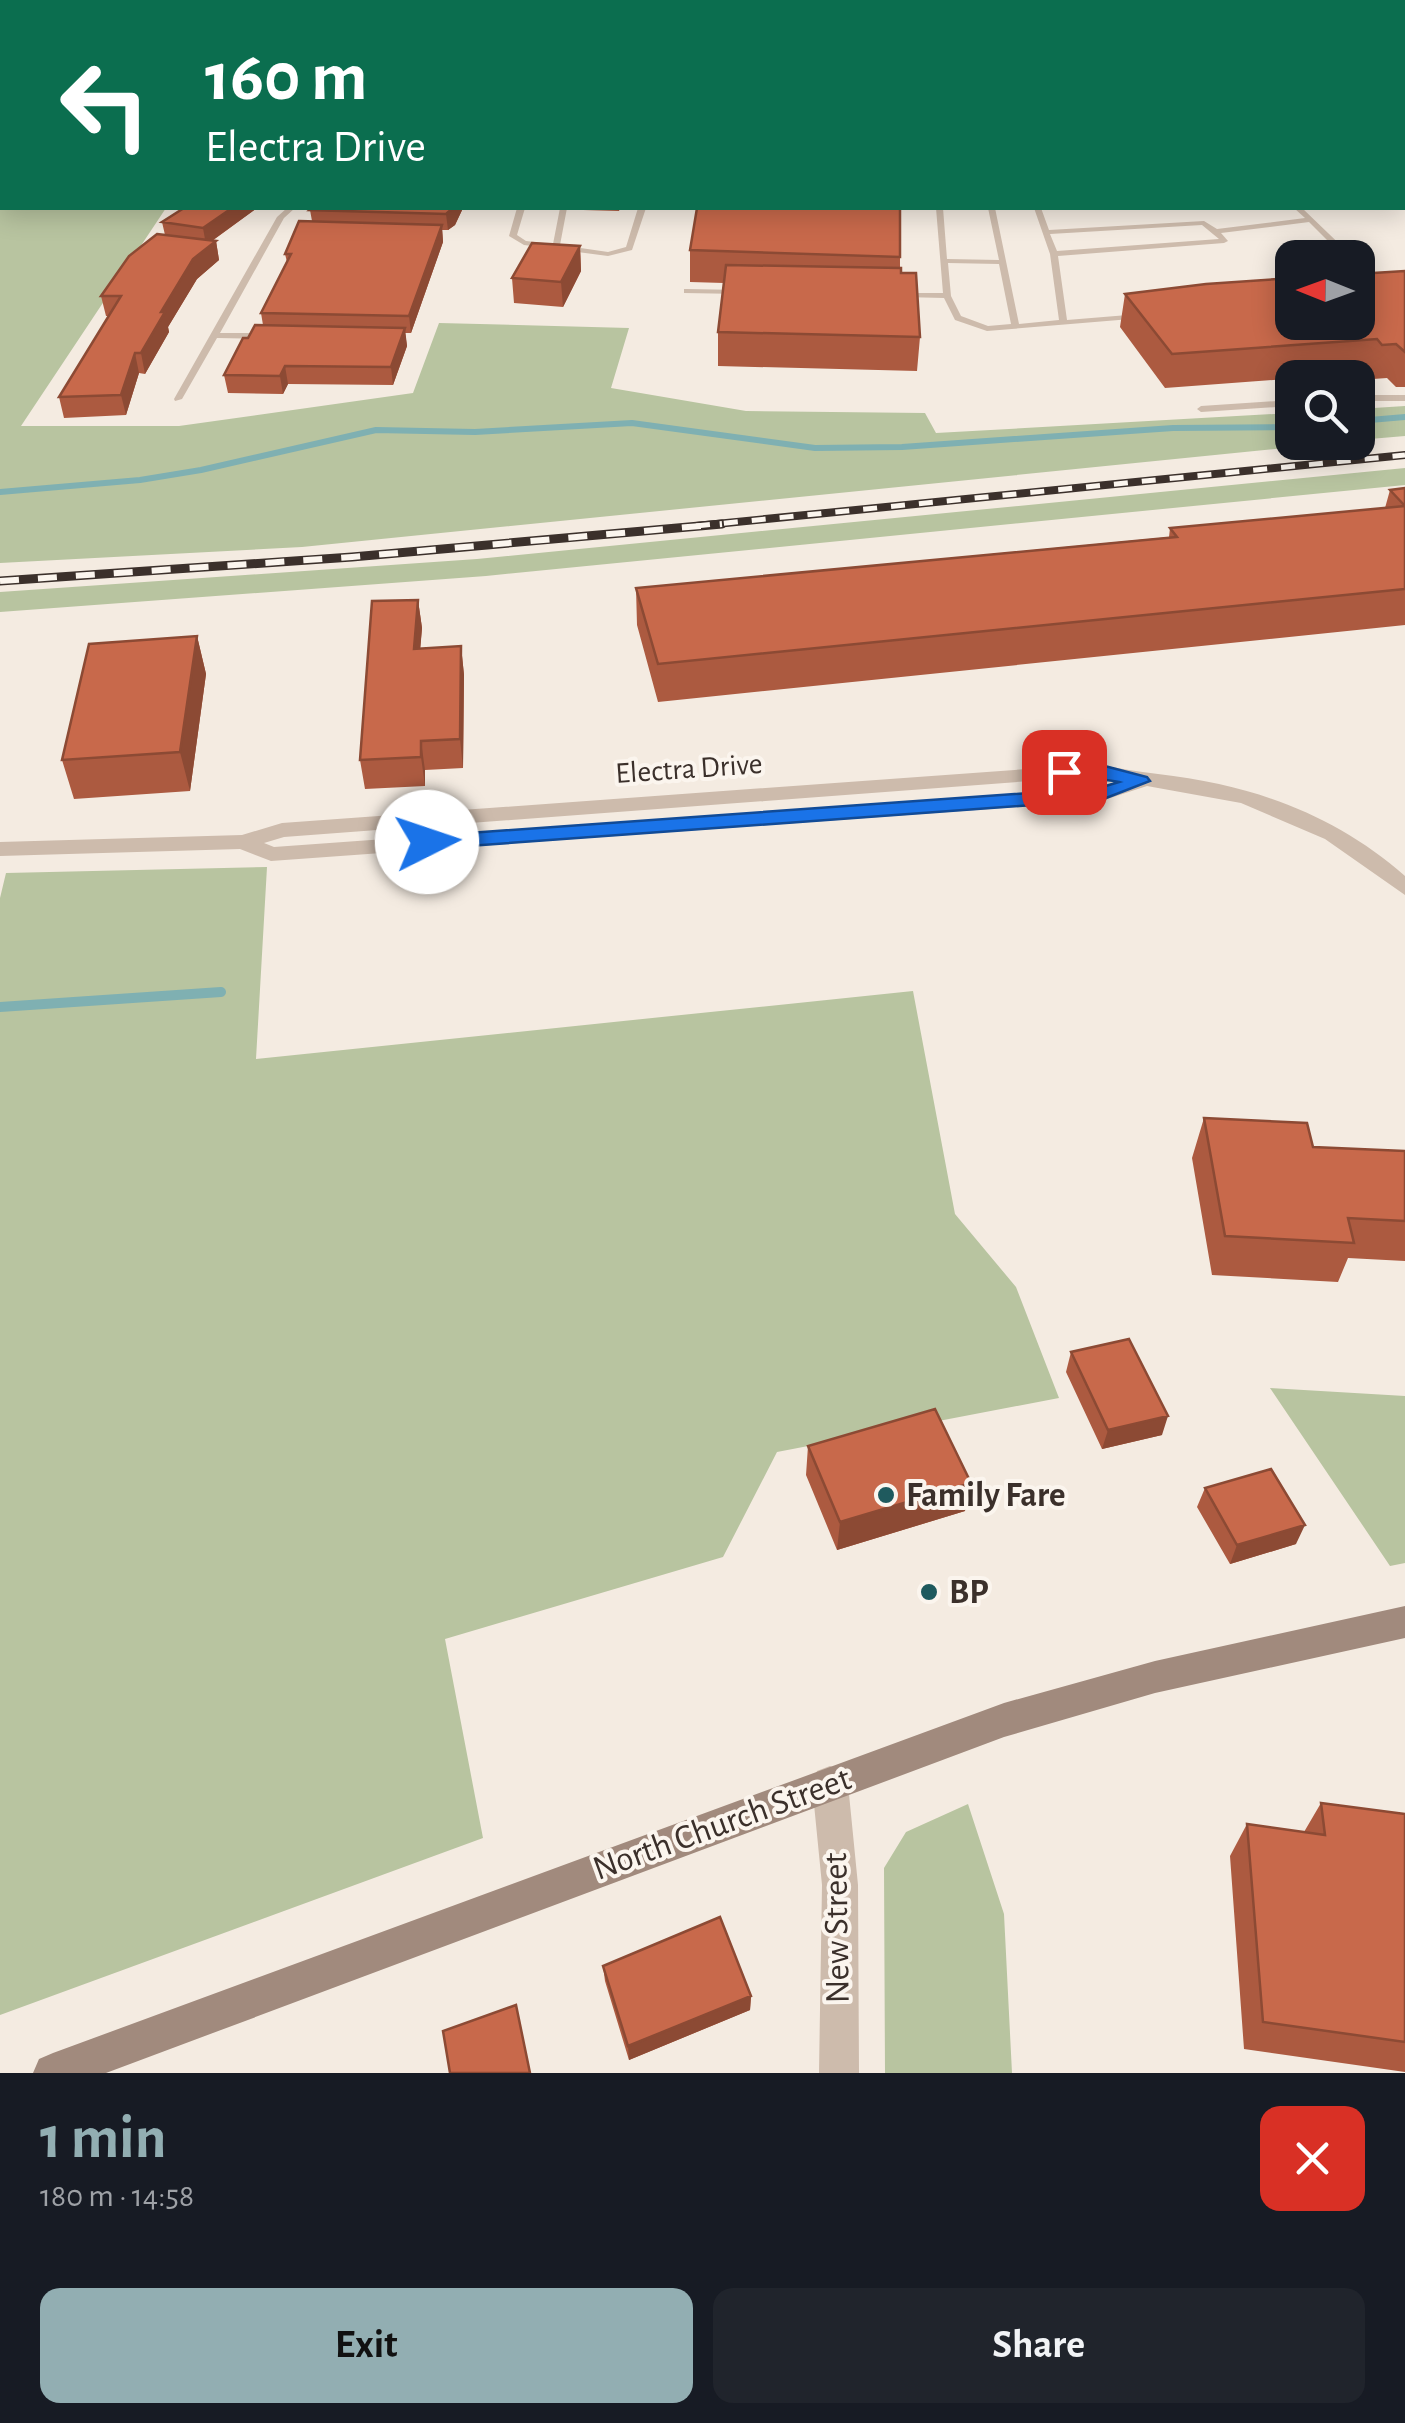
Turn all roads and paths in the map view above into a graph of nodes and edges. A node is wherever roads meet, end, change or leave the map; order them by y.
1 (289, 210) edge
2 (520, 210) edge
3 (564, 210) edge
4 (641, 210) edge
5 (938, 210) edge
6 (992, 210) edge
7 (1038, 210) edge
8 (1300, 210) edge
9 (1310, 220) junction
10 (273, 231) junction
11 (1216, 231) junction
12 (293, 232) edge
13 (1048, 232) junction
14 (1331, 240) edge
15 (556, 247) junction
16 (1054, 254) junction
17 (944, 261) junction
18 (1003, 262) junction
19 (1375, 280) edge
20 (687, 291) dead end
21 (758, 292) edge
22 (886, 294) edge
23 (947, 296) junction
24 (1375, 296) edge
25 (1156, 315) edge
26 (1064, 323) junction
27 (1016, 327) junction
28 (214, 335) junction
29 (272, 336) edge
30 (1375, 398) edge
31 (1405, 398) edge
32 (178, 399) dead end
33 (1275, 404) edge
34 (1200, 409) dead end
35 (1140, 781) junction
36 (579, 808) junction
37 (583, 832) junction
38 (243, 842) junction
39 (0, 850) edge
40 (1405, 888) edge
41 (1405, 1622) edge
42 (830, 1784) junction
43 (53, 2073) edge
44 (839, 2073) edge

1 - 10 lane
2 - 15 lane
3 - 15 lane
4 - 15 lane
5 - 17 lane
6 - 18 lane
7 - 13 lane
8 - 9 lane
9 - 11 lane
9 - 14 lane
10 - 12 lane
10 - 28 lane
11 - 13 lane
11 - 16 lane
13 - 16 lane
16 - 26 lane
17 - 18 lane
17 - 23 lane
18 - 27 lane
19 - 24 lane
20 - 21 lane
22 - 23 lane
23 - 27 lane
25 - 26 lane
26 - 27 lane
28 - 29 lane
28 - 32 lane
30 - 31 lane
33 - 34 lane
35 - 36 street, Electra Drive
35 - 37 street, Electra Drive
35 - 40 street, Electra Drive
36 - 37 lane
36 - 38 street, Electra Drive
37 - 38 street, Electra Drive
38 - 39 street, Electra Drive
41 - 42 main road, North Church Street
42 - 43 main road, North Church Street
42 - 44 street, New Street

